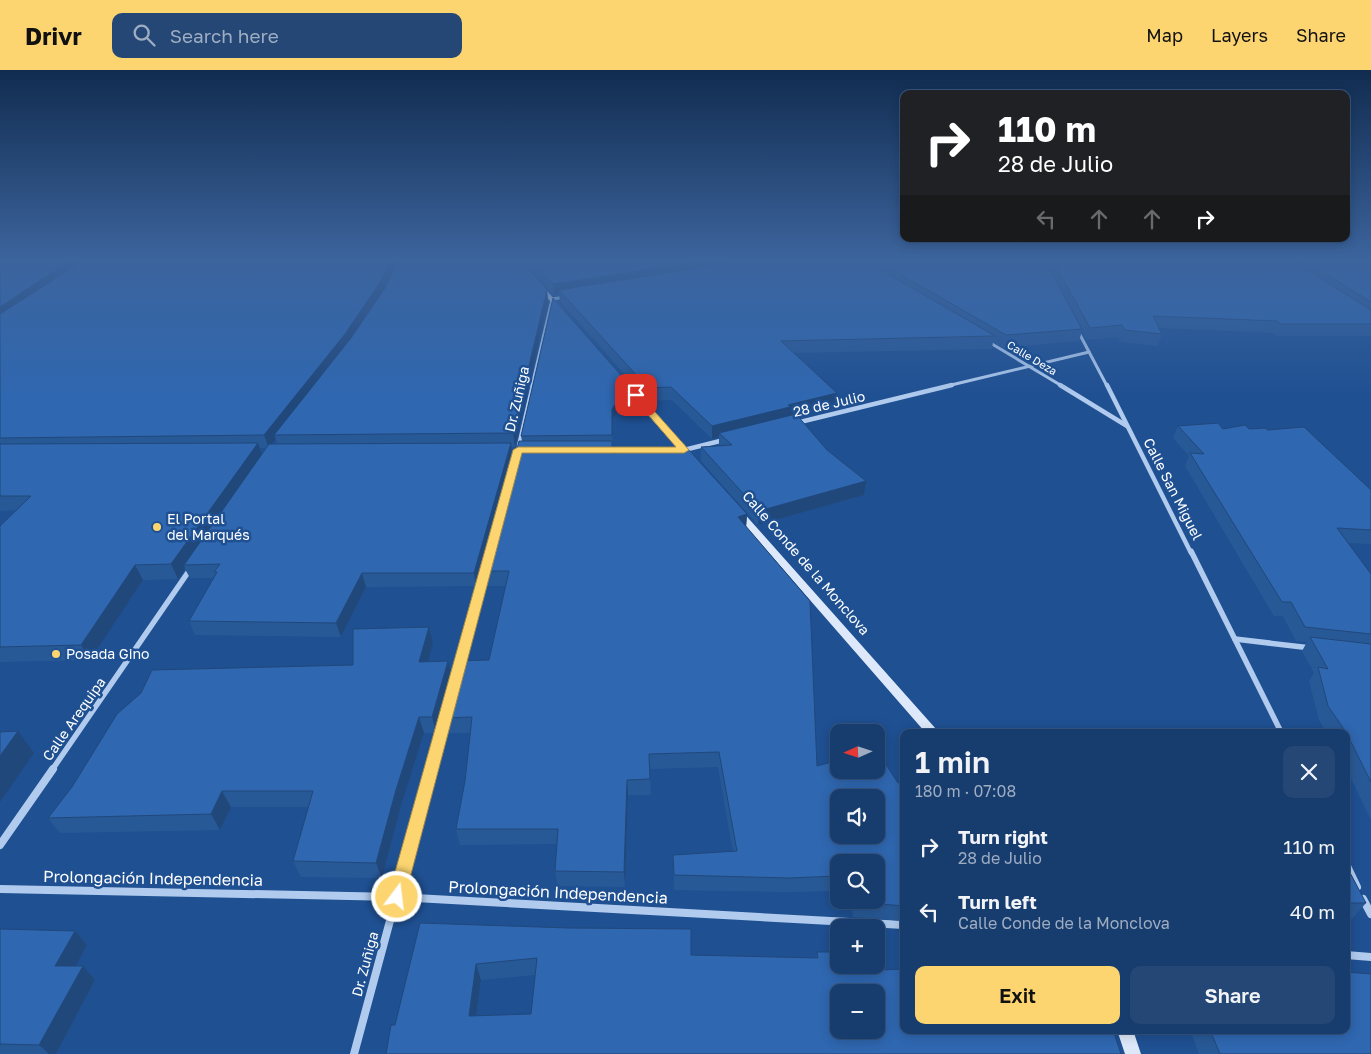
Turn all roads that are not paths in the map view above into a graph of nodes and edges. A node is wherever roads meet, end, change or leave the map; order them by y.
1 (551, 305) edge
2 (557, 305) edge
3 (564, 314) edge
4 (1076, 327) edge
5 (981, 338) edge
6 (1089, 352) junction
7 (1030, 368) junction
8 (621, 378) edge
9 (794, 424) edge
10 (1128, 426) junction
11 (728, 439) edge
12 (528, 450) edge
13 (596, 450) edge
14 (664, 450) edge
15 (679, 450) junction
16 (697, 465) edge
17 (730, 502) edge
18 (198, 558) edge
19 (487, 564) edge
20 (1235, 639) junction
21 (1322, 649) edge
22 (456, 678) edge
23 (448, 707) edge
24 (929, 729) edge
25 (1280, 729) edge
26 (0, 845) edge
27 (1350, 872) edge
28 (0, 890) edge
29 (397, 897) junction
30 (1371, 914) edge
31 (900, 925) edge
32 (1350, 955) edge
33 (1371, 957) edge
34 (1126, 1034) edge
35 (354, 1054) edge
36 (1133, 1054) edge

1 - 12 street, Dr. Zuñiga
2 - 3 street
4 - 6 street, Calle San Miguel
5 - 7 street, Calle Deza
6 - 7 street, 28 de Julio
6 - 10 street, Calle San Miguel
7 - 9 street, 28 de Julio
7 - 10 street, Calle Deza
8 - 15 street
10 - 20 street, Calle San Miguel
11 - 15 street
13 - 14 street
15 - 16 street
17 - 24 street, Calle Conde de la Monclova
18 - 26 street, Calle Arequipa
19 - 22 street
20 - 21 street
20 - 25 street, Calle San Miguel
23 - 29 street, Dr. Zuñiga
27 - 30 street
28 - 29 street, Prolongación Independencia
29 - 31 street, Prolongación Independencia
29 - 35 street, Dr. Zuñiga
32 - 33 street
34 - 36 street

